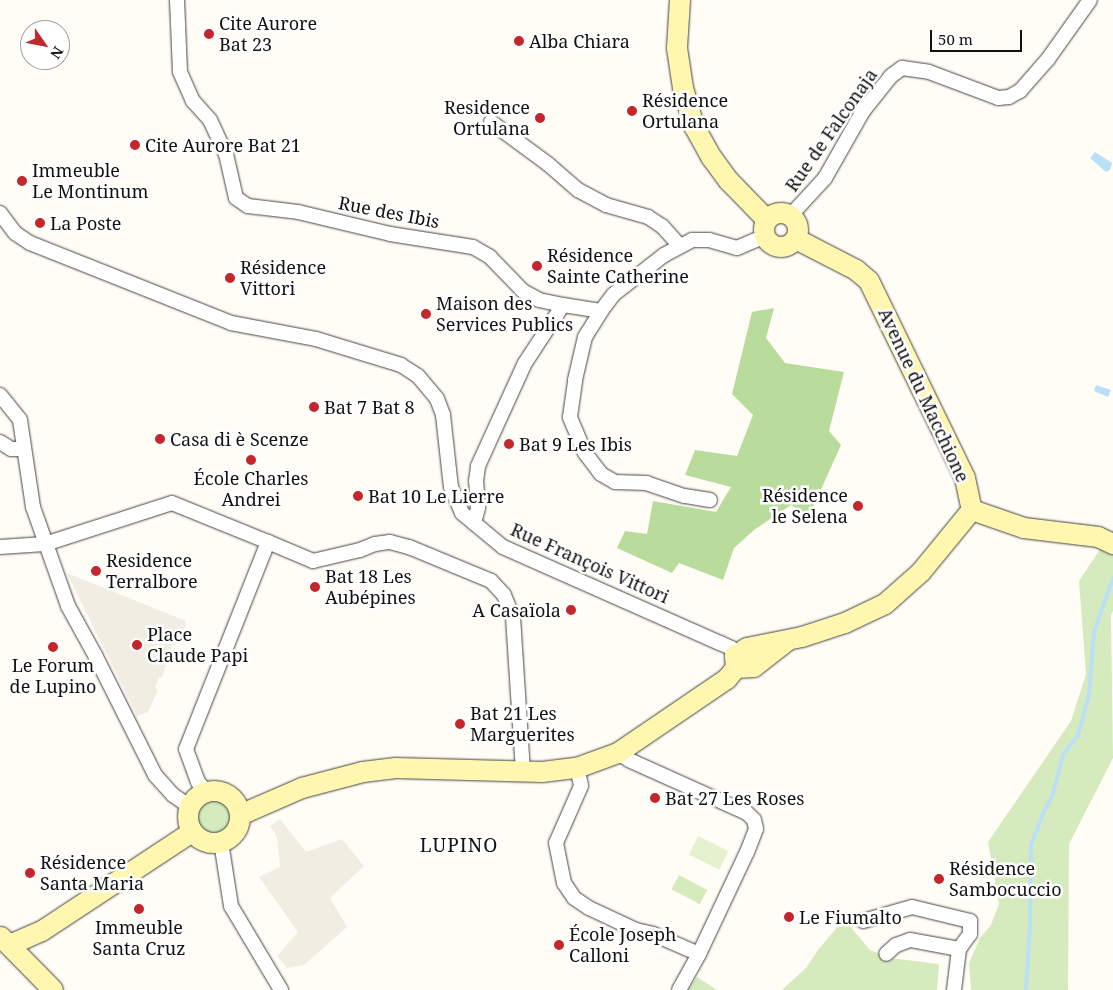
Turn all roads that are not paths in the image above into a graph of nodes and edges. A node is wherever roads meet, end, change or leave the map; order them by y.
1 (177, 0) edge
2 (680, 0) edge
3 (1090, 0) edge
4 (491, 122) dead end
5 (0, 213) edge
6 (791, 215) junction
7 (766, 228) junction
8 (796, 240) junction
9 (680, 246) junction
10 (563, 305) junction
11 (601, 310) junction
12 (0, 395) edge
13 (0, 442) edge
14 (24, 449) junction
15 (710, 500) dead end
16 (972, 510) junction
17 (474, 523) junction
18 (268, 542) junction
19 (46, 544) junction
20 (1113, 544) edge
21 (0, 547) edge
22 (736, 662) junction
23 (618, 753) junction
24 (577, 768) junction
25 (523, 773) junction
26 (207, 792) junction
27 (190, 807) junction
28 (240, 815) junction
29 (192, 832) junction
30 (220, 842) junction
31 (863, 921) dead end
32 (42, 931) junction
33 (5, 940) edge
34 (959, 950) junction
35 (699, 954) junction
36 (886, 954) dead end
37 (27, 964) junction
38 (53, 990) edge
39 (280, 990) edge
40 (679, 990) edge
41 (954, 990) edge

1 - 10 street, Rue des Ibis
2 - 7 main road
3 - 6 street, Rue de Falconaja
4 - 9 street
5 - 17 street, Rue François Vittori
6 - 7 main road
6 - 8 main road
7 - 8 main road
7 - 9 street
8 - 16 main road, Avenue du Macchione
9 - 11 street
10 - 11 street, Rue des Ibis
10 - 17 street
11 - 15 street
12 - 14 street
13 - 14 street
14 - 19 street
16 - 20 main road
16 - 22 main road
17 - 22 street, Rue François Vittori
18 - 19 street
18 - 25 street
18 - 26 street
19 - 21 street
19 - 27 street
22 - 23 main road
23 - 24 main road
23 - 35 street
24 - 25 main road
24 - 35 street
25 - 28 main road
26 - 27 main road
26 - 28 main road
27 - 29 main road
28 - 30 main road
29 - 30 main road
29 - 32 main road
30 - 39 street
31 - 34 street
32 - 33 main road
32 - 37 main road
33 - 37 main road
34 - 36 street
34 - 41 street
35 - 40 street
37 - 38 main road

